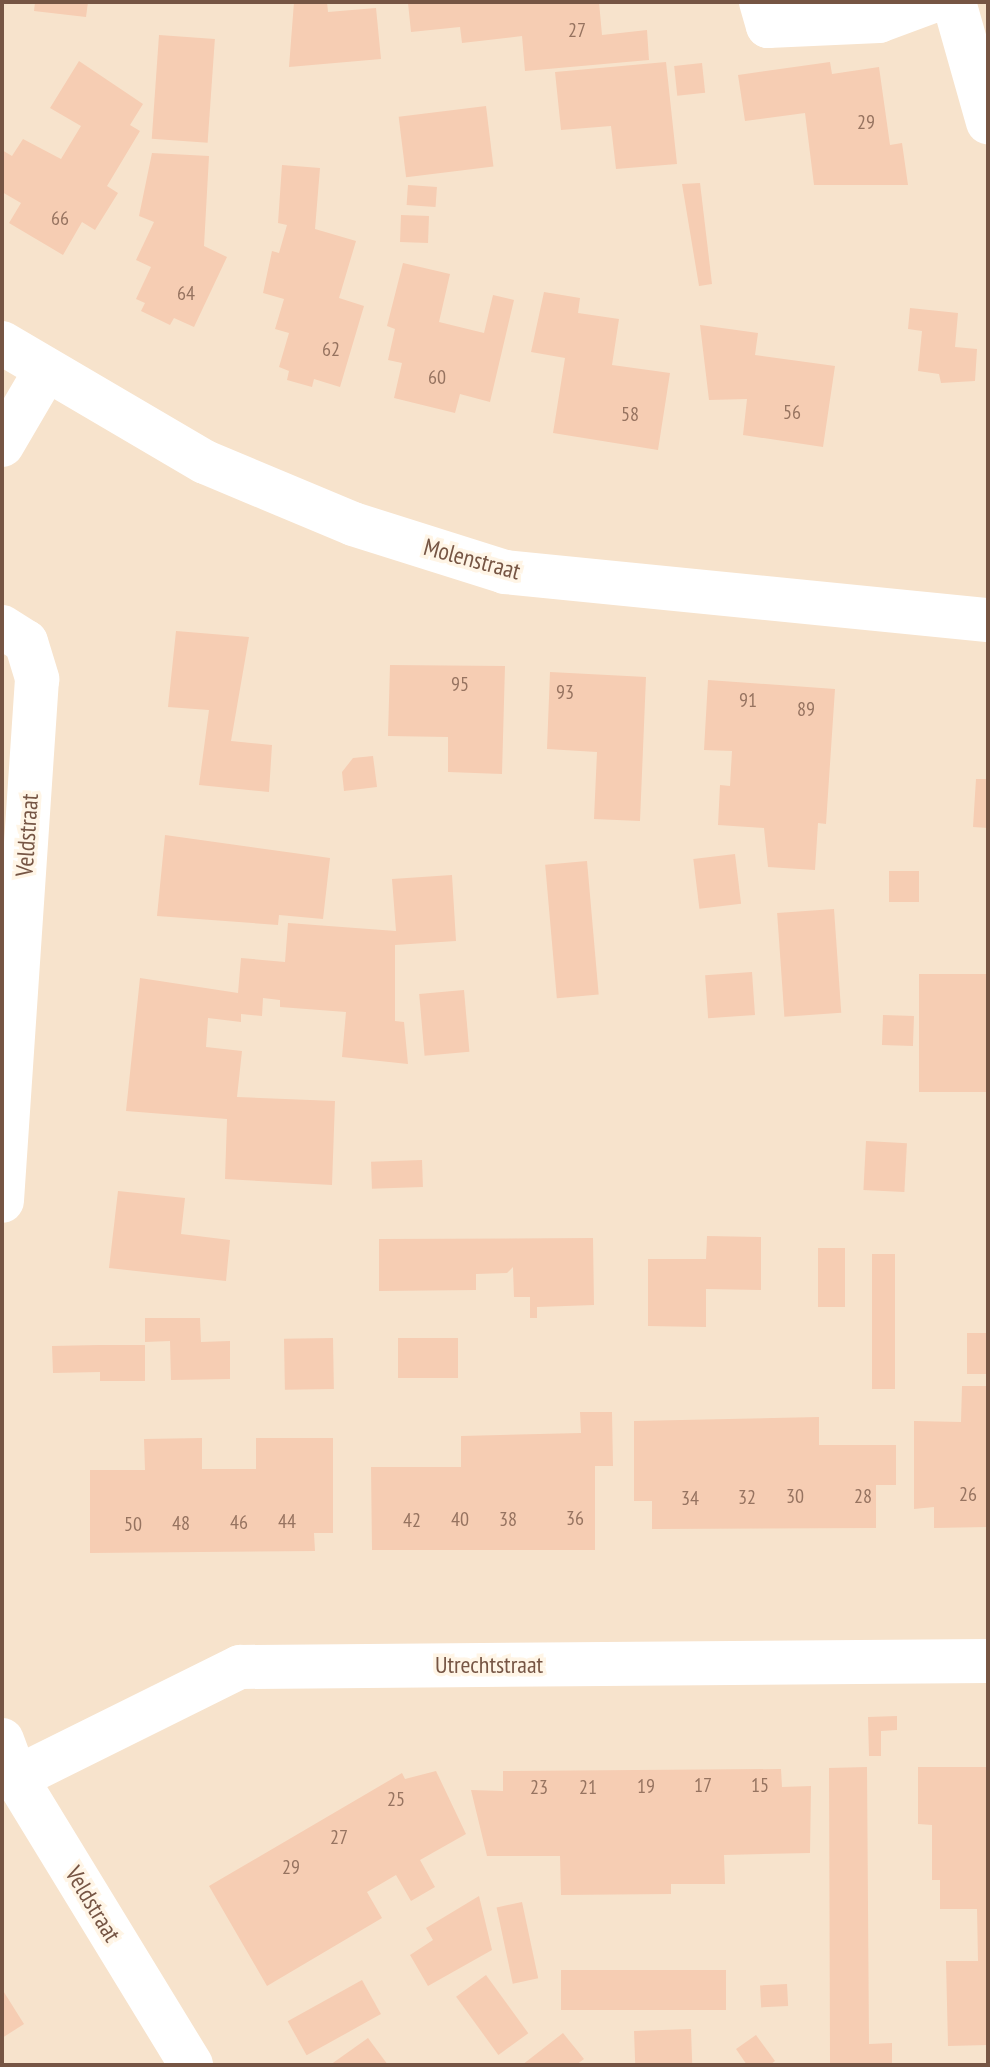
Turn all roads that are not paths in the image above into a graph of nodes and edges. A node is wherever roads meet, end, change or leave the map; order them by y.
1 (761, 2) edge
2 (930, 2) edge
3 (954, 2) edge
4 (988, 122) edge
5 (2, 343) edge
6 (46, 370) junction
7 (2, 445) edge
8 (988, 620) edge
9 (2, 627) edge
10 (2, 1201) edge
11 (988, 1661) edge
12 (9, 1759) edge
13 (191, 2065) edge

1 - 2 street
3 - 4 street
5 - 6 street, Molenstraat
6 - 7 street
6 - 8 street, Molenstraat
9 - 10 street, Veldstraat
11 - 12 street, Utrechtstraat
12 - 13 street, Veldstraat

